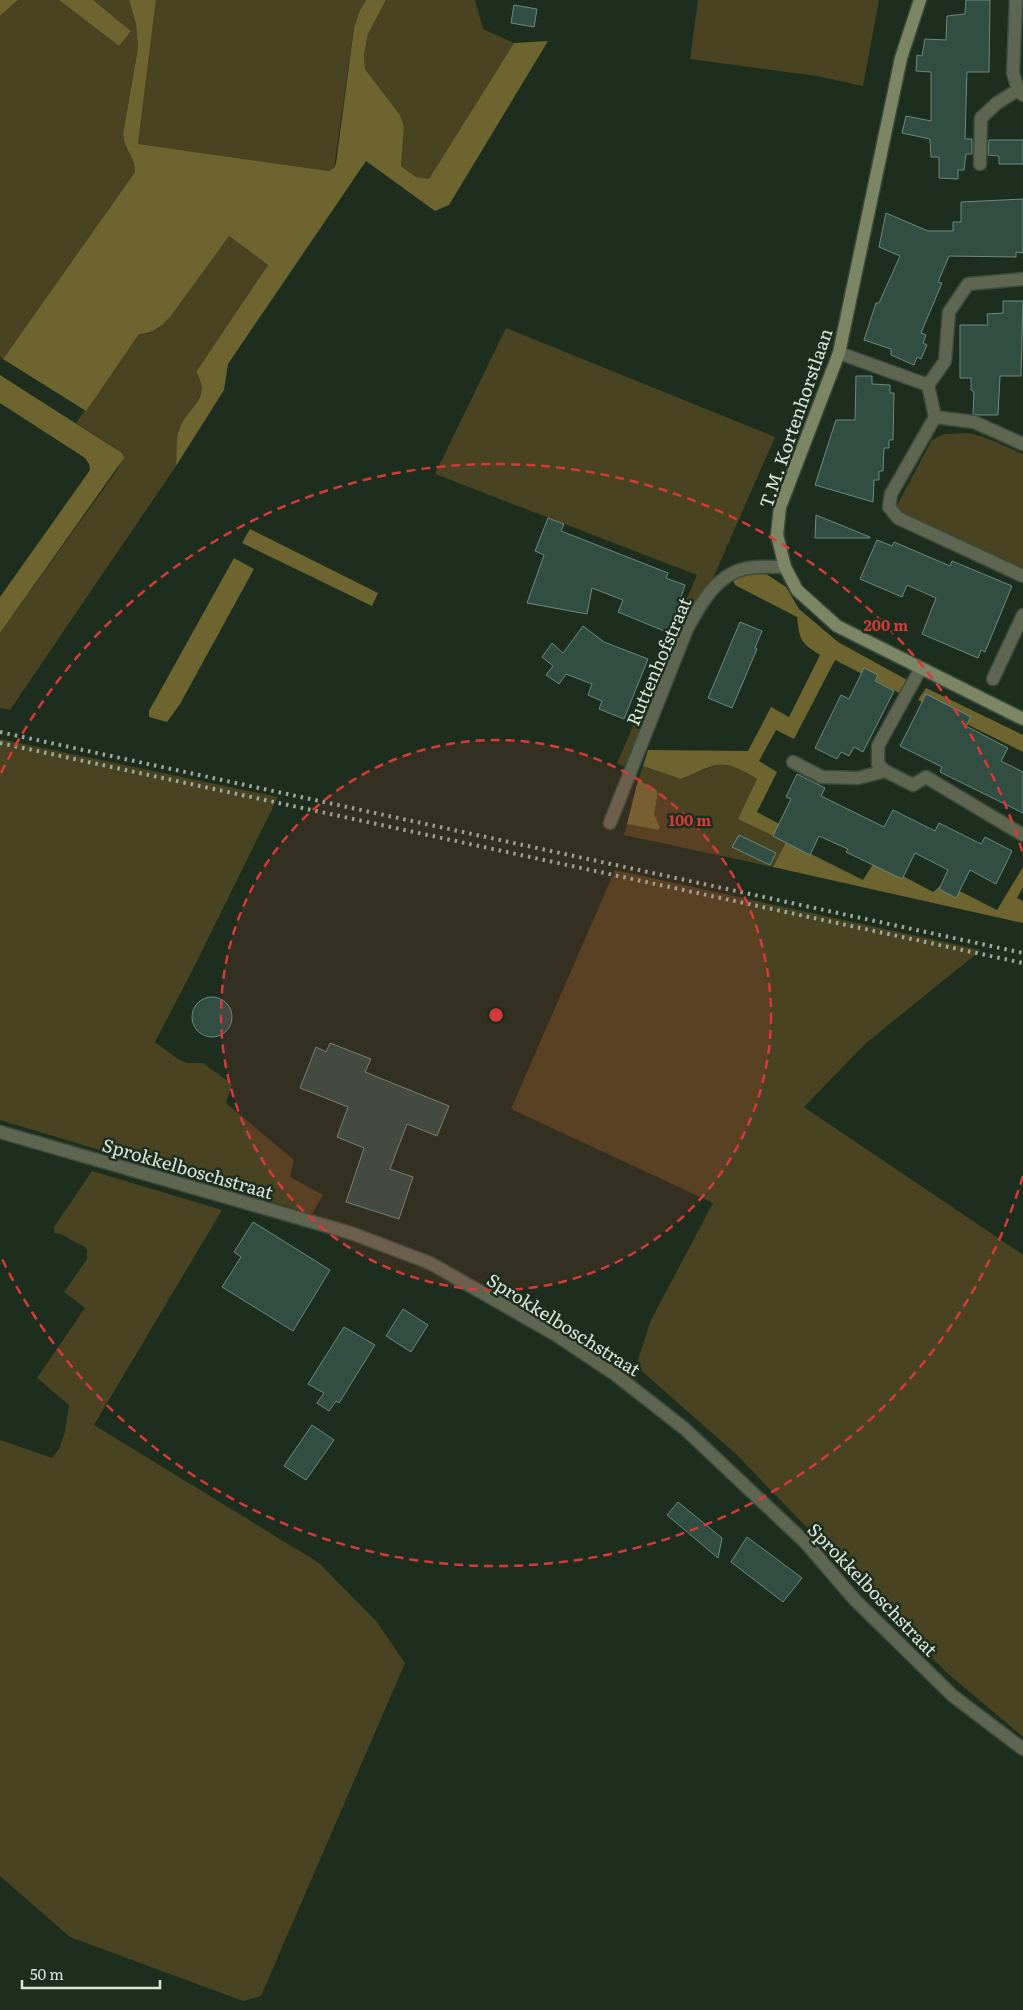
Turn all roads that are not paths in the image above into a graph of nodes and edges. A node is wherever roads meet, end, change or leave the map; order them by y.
1 (920, 0) edge
2 (1016, 0) edge
3 (1020, 92) edge
4 (980, 164) dead end
5 (1023, 279) edge
6 (839, 353) junction
7 (928, 385) junction
8 (935, 417) junction
9 (1023, 444) edge
10 (785, 567) junction
11 (1023, 576) edge
12 (1023, 615) edge
13 (921, 668) junction
14 (994, 679) dead end
15 (1023, 719) edge
16 (793, 762) dead end
17 (885, 771) junction
18 (610, 823) dead end
19 (1023, 835) edge
20 (0, 1132) edge
21 (1023, 1749) edge

1 - 6 street, T.M. Kortenhorstlaan
2 - 3 street
3 - 4 street
5 - 7 street
6 - 7 street
6 - 10 street, T.M. Kortenhorstlaan
7 - 8 street
8 - 9 street
8 - 11 street
10 - 13 street, T.M. Kortenhorstlaan
10 - 18 street, Ruttenhofstraat
12 - 14 street
13 - 15 street, T.M. Kortenhorstlaan
13 - 17 street
16 - 17 street
17 - 19 street
20 - 21 street, Sprokkelboschstraat

